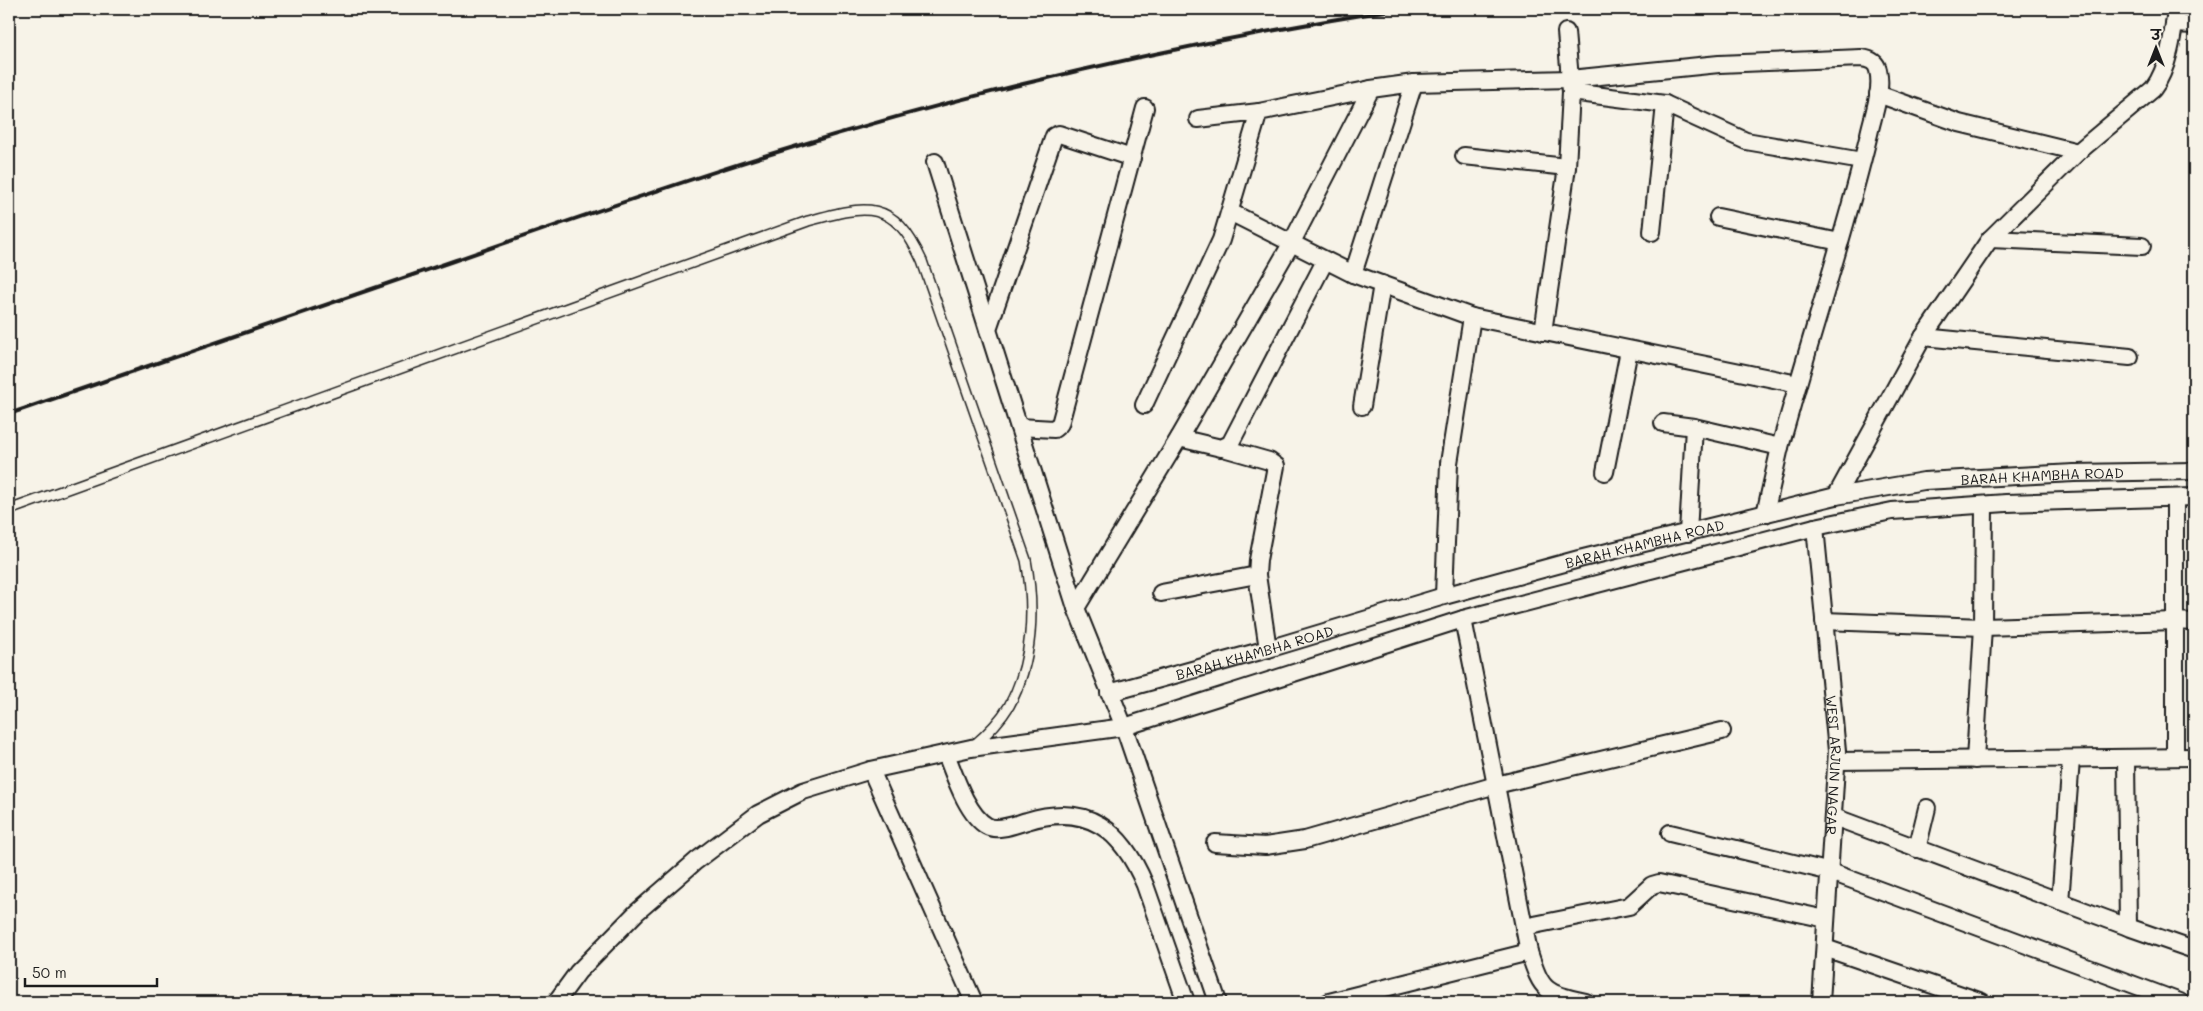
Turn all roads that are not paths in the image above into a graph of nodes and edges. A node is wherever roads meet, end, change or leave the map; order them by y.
1 (2175, 17) edge
2 (2194, 25) edge
3 (1566, 32) dead end
4 (1414, 83) junction
5 (1571, 86) junction
6 (1371, 89) junction
7 (1878, 94) junction
8 (1665, 104) junction
9 (1145, 108) dead end
10 (1259, 112) junction
11 (1198, 118) dead end
12 (2078, 152) junction
13 (1464, 156) dead end
14 (1132, 158) junction
15 (1862, 161) junction
16 (935, 162) dead end
17 (1566, 166) junction
18 (1230, 212) junction
19 (1718, 217) dead end
20 (1652, 232) dead end
21 (1990, 239) junction
22 (1840, 242) junction
23 (1291, 244) junction
24 (2142, 246) dead end
25 (1325, 261) junction
26 (1353, 274) junction
27 (1382, 284) junction
28 (1472, 316) junction
29 (988, 330) junction
30 (1543, 332) junction
31 (1923, 337) junction
32 (1629, 350) junction
33 (2130, 357) dead end
34 (1798, 384) junction
35 (1144, 405) dead end
36 (1362, 406) dead end
37 (1664, 423) dead end
38 (1019, 427) junction
39 (1694, 427) junction
40 (1179, 438) junction
41 (1780, 447) junction
42 (1223, 448) junction
43 (2194, 471) edge
44 (1605, 472) dead end
45 (1836, 496) junction
46 (2194, 497) edge
47 (2175, 498) junction
48 (1984, 505) junction
49 (9, 510) edge
50 (1765, 514) junction
51 (1815, 527) junction
52 (1688, 533) junction
53 (1257, 575) junction
54 (1161, 592) dead end
55 (1444, 596) junction
56 (1076, 608) junction
57 (1462, 619) junction
58 (1824, 621) junction
59 (2176, 621) junction
60 (2194, 622) edge
61 (1983, 627) junction
62 (1268, 649) junction
63 (1109, 693) junction
64 (1124, 727) junction
65 (1722, 731) dead end
66 (971, 748) junction
67 (946, 754) junction
68 (2175, 757) junction
69 (2194, 757) edge
70 (1975, 760) junction
71 (2071, 760) junction
72 (2126, 760) junction
73 (1838, 761) junction
74 (871, 770) junction
75 (1496, 785) junction
76 (1926, 808) dead end
77 (1834, 818) junction
78 (1670, 833) dead end
79 (1216, 843) dead end
80 (1917, 849) junction
81 (1831, 872) junction
82 (2060, 902) junction
83 (1826, 919) junction
84 (1524, 927) junction
85 (2128, 927) junction
86 (1825, 948) junction
87 (2194, 950) edge
88 (1529, 952) junction
89 (556, 1002) edge
90 (974, 1002) edge
91 (1186, 1002) edge
92 (1218, 1002) edge
93 (1329, 1002) edge
94 (1586, 1002) edge
95 (1821, 1002) edge
96 (1982, 1002) edge
97 (2180, 1002) edge

1 - 2 street
1 - 12 street
3 - 5 street
4 - 5 street
4 - 6 street
4 - 26 street
5 - 7 street
5 - 8 street
5 - 17 street
6 - 10 street
6 - 23 street
7 - 12 street
7 - 15 street
8 - 15 street
8 - 20 street
9 - 14 street
10 - 11 street
10 - 18 street
12 - 21 street
13 - 17 street
14 - 29 street
14 - 38 street
15 - 22 street
16 - 29 street
17 - 30 street
18 - 23 street
18 - 35 street
19 - 22 street
21 - 24 street
21 - 31 street
22 - 34 street
23 - 25 street
23 - 40 street
25 - 26 street
25 - 42 street
26 - 27 street
27 - 28 street
27 - 36 street
28 - 30 street
28 - 55 street
29 - 38 street
30 - 32 street
31 - 33 street
31 - 45 street
32 - 34 street
32 - 44 street
34 - 41 street
37 - 39 street
38 - 56 street
39 - 41 street
39 - 52 street
40 - 42 street
40 - 56 street
41 - 50 street
42 - 53 street
43 - 45 street, BARAH KHAMBHA ROAD
45 - 50 street, BARAH KHAMBHA ROAD
46 - 47 street, BARAH KHAMBHA ROAD
47 - 48 street, BARAH KHAMBHA ROAD
47 - 59 street
48 - 51 street, BARAH KHAMBHA ROAD
48 - 61 street
49 - 66 lane
50 - 52 street, BARAH KHAMBHA ROAD
51 - 57 street, BARAH KHAMBHA ROAD
51 - 58 street, WEST ARJUN NAGAR
52 - 55 street, BARAH KHAMBHA ROAD
53 - 54 street
53 - 62 street
55 - 62 street, BARAH KHAMBHA ROAD
56 - 63 street
57 - 64 street, BARAH KHAMBHA ROAD
57 - 75 street
58 - 61 street
58 - 73 street, WEST ARJUN NAGAR
59 - 60 street
59 - 61 street
59 - 68 street
61 - 70 street
62 - 63 street, BARAH KHAMBHA ROAD
63 - 64 street
64 - 66 street, BARAH KHAMBHA ROAD
64 - 92 street
65 - 75 street
66 - 67 street, BARAH KHAMBHA ROAD
67 - 74 street, BARAH KHAMBHA ROAD
67 - 91 street
68 - 69 street
68 - 72 street
70 - 71 street
70 - 73 street
71 - 72 street
71 - 82 street
72 - 85 street
73 - 77 street, WEST ARJUN NAGAR
74 - 89 street, BARAH KHAMBHA ROAD
74 - 90 street
75 - 79 street
75 - 84 street
76 - 80 street
77 - 80 street
77 - 81 street, WEST ARJUN NAGAR
78 - 81 street
80 - 82 street
81 - 83 street, WEST ARJUN NAGAR
81 - 97 street
82 - 85 street
83 - 84 street
83 - 86 street, WEST ARJUN NAGAR
84 - 88 street
85 - 87 street
86 - 95 street, WEST ARJUN NAGAR
86 - 96 street
88 - 93 street
88 - 94 street

